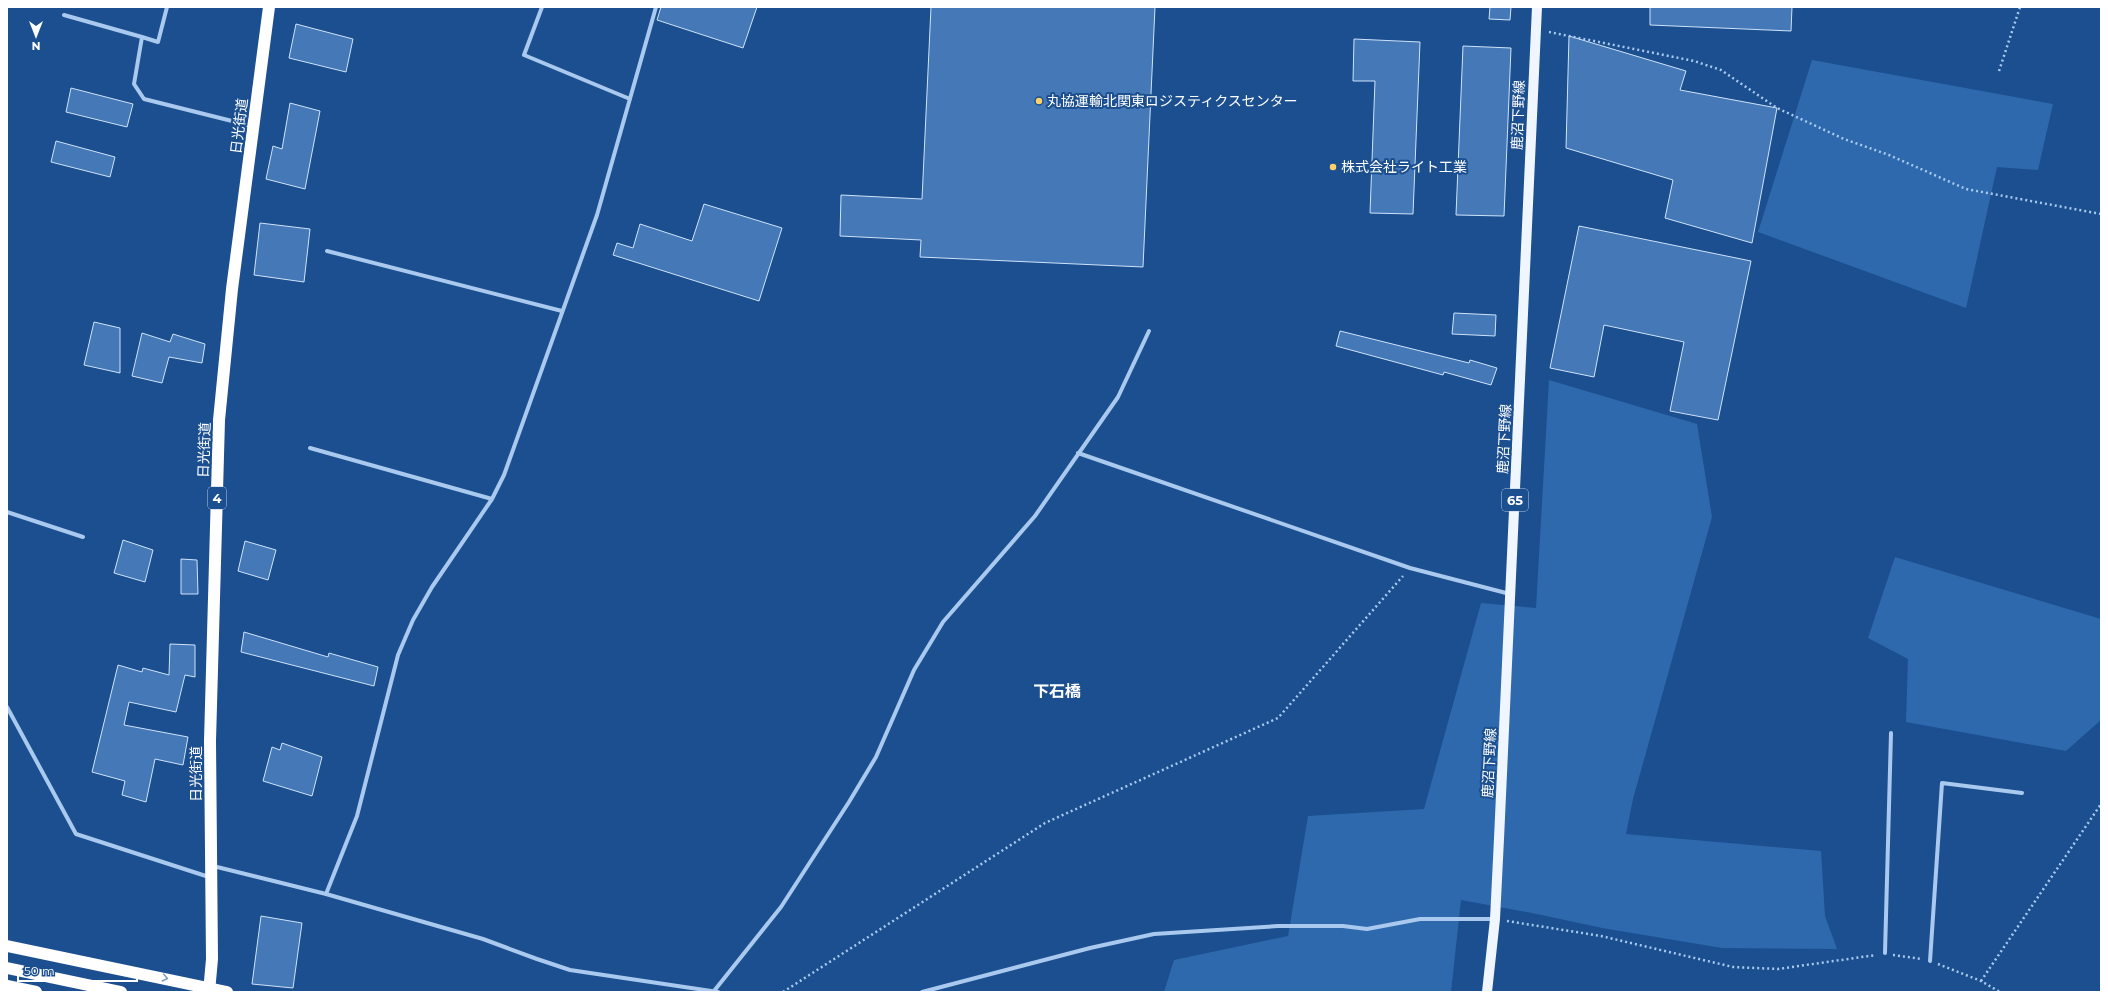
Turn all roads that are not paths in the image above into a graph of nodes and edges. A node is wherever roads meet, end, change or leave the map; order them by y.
1 (167, 7) edge
2 (269, 7) edge
3 (542, 7) edge
4 (656, 7) edge
5 (1537, 7) edge
6 (64, 15) dead end
7 (142, 37) junction
8 (630, 99) junction
9 (255, 126) junction
10 (327, 251) dead end
11 (562, 311) junction
12 (1149, 331) dead end
13 (310, 448) dead end
14 (1078, 453) junction
15 (492, 499) junction
16 (7, 512) edge
17 (83, 537) dead end
18 (1511, 594) junction
19 (7, 707) edge
20 (1891, 733) dead end
21 (2022, 793) dead end
22 (211, 865) junction
23 (211, 878) junction
24 (326, 894) junction
25 (1495, 918) junction
26 (12, 947) edge
27 (1885, 953) road end
28 (1930, 960) road end
29 (7, 968) edge
30 (7, 986) edge
31 (209, 990) edge
32 (703, 991) edge
33 (36, 992) edge
34 (121, 992) edge
35 (227, 992) edge
36 (716, 992) edge
37 (922, 992) edge
38 (1487, 992) edge

1 - 7 street
2 - 9 highway, 日光街道 / 4
3 - 8 street
4 - 8 street
5 - 18 main road, 鹿沼下野線 / 65
6 - 7 street
7 - 9 street
8 - 11 street
9 - 22 highway, 日光街道 / 4
10 - 11 street
11 - 15 street
12 - 14 street
13 - 15 street
14 - 18 street
14 - 36 street
15 - 24 street
16 - 17 street
18 - 25 main road, 鹿沼下野線 / 65
19 - 23 street
20 - 27 street
21 - 28 street
22 - 23 highway, 日光街道 / 4
22 - 24 street
23 - 31 highway, 日光街道 / 4
24 - 32 street
25 - 37 street
25 - 38 main road, 鹿沼下野線 / 65
26 -> 31 highway
29 - 34 highway
30 - 33 highway
31 - 35 highway
32 - 36 street

